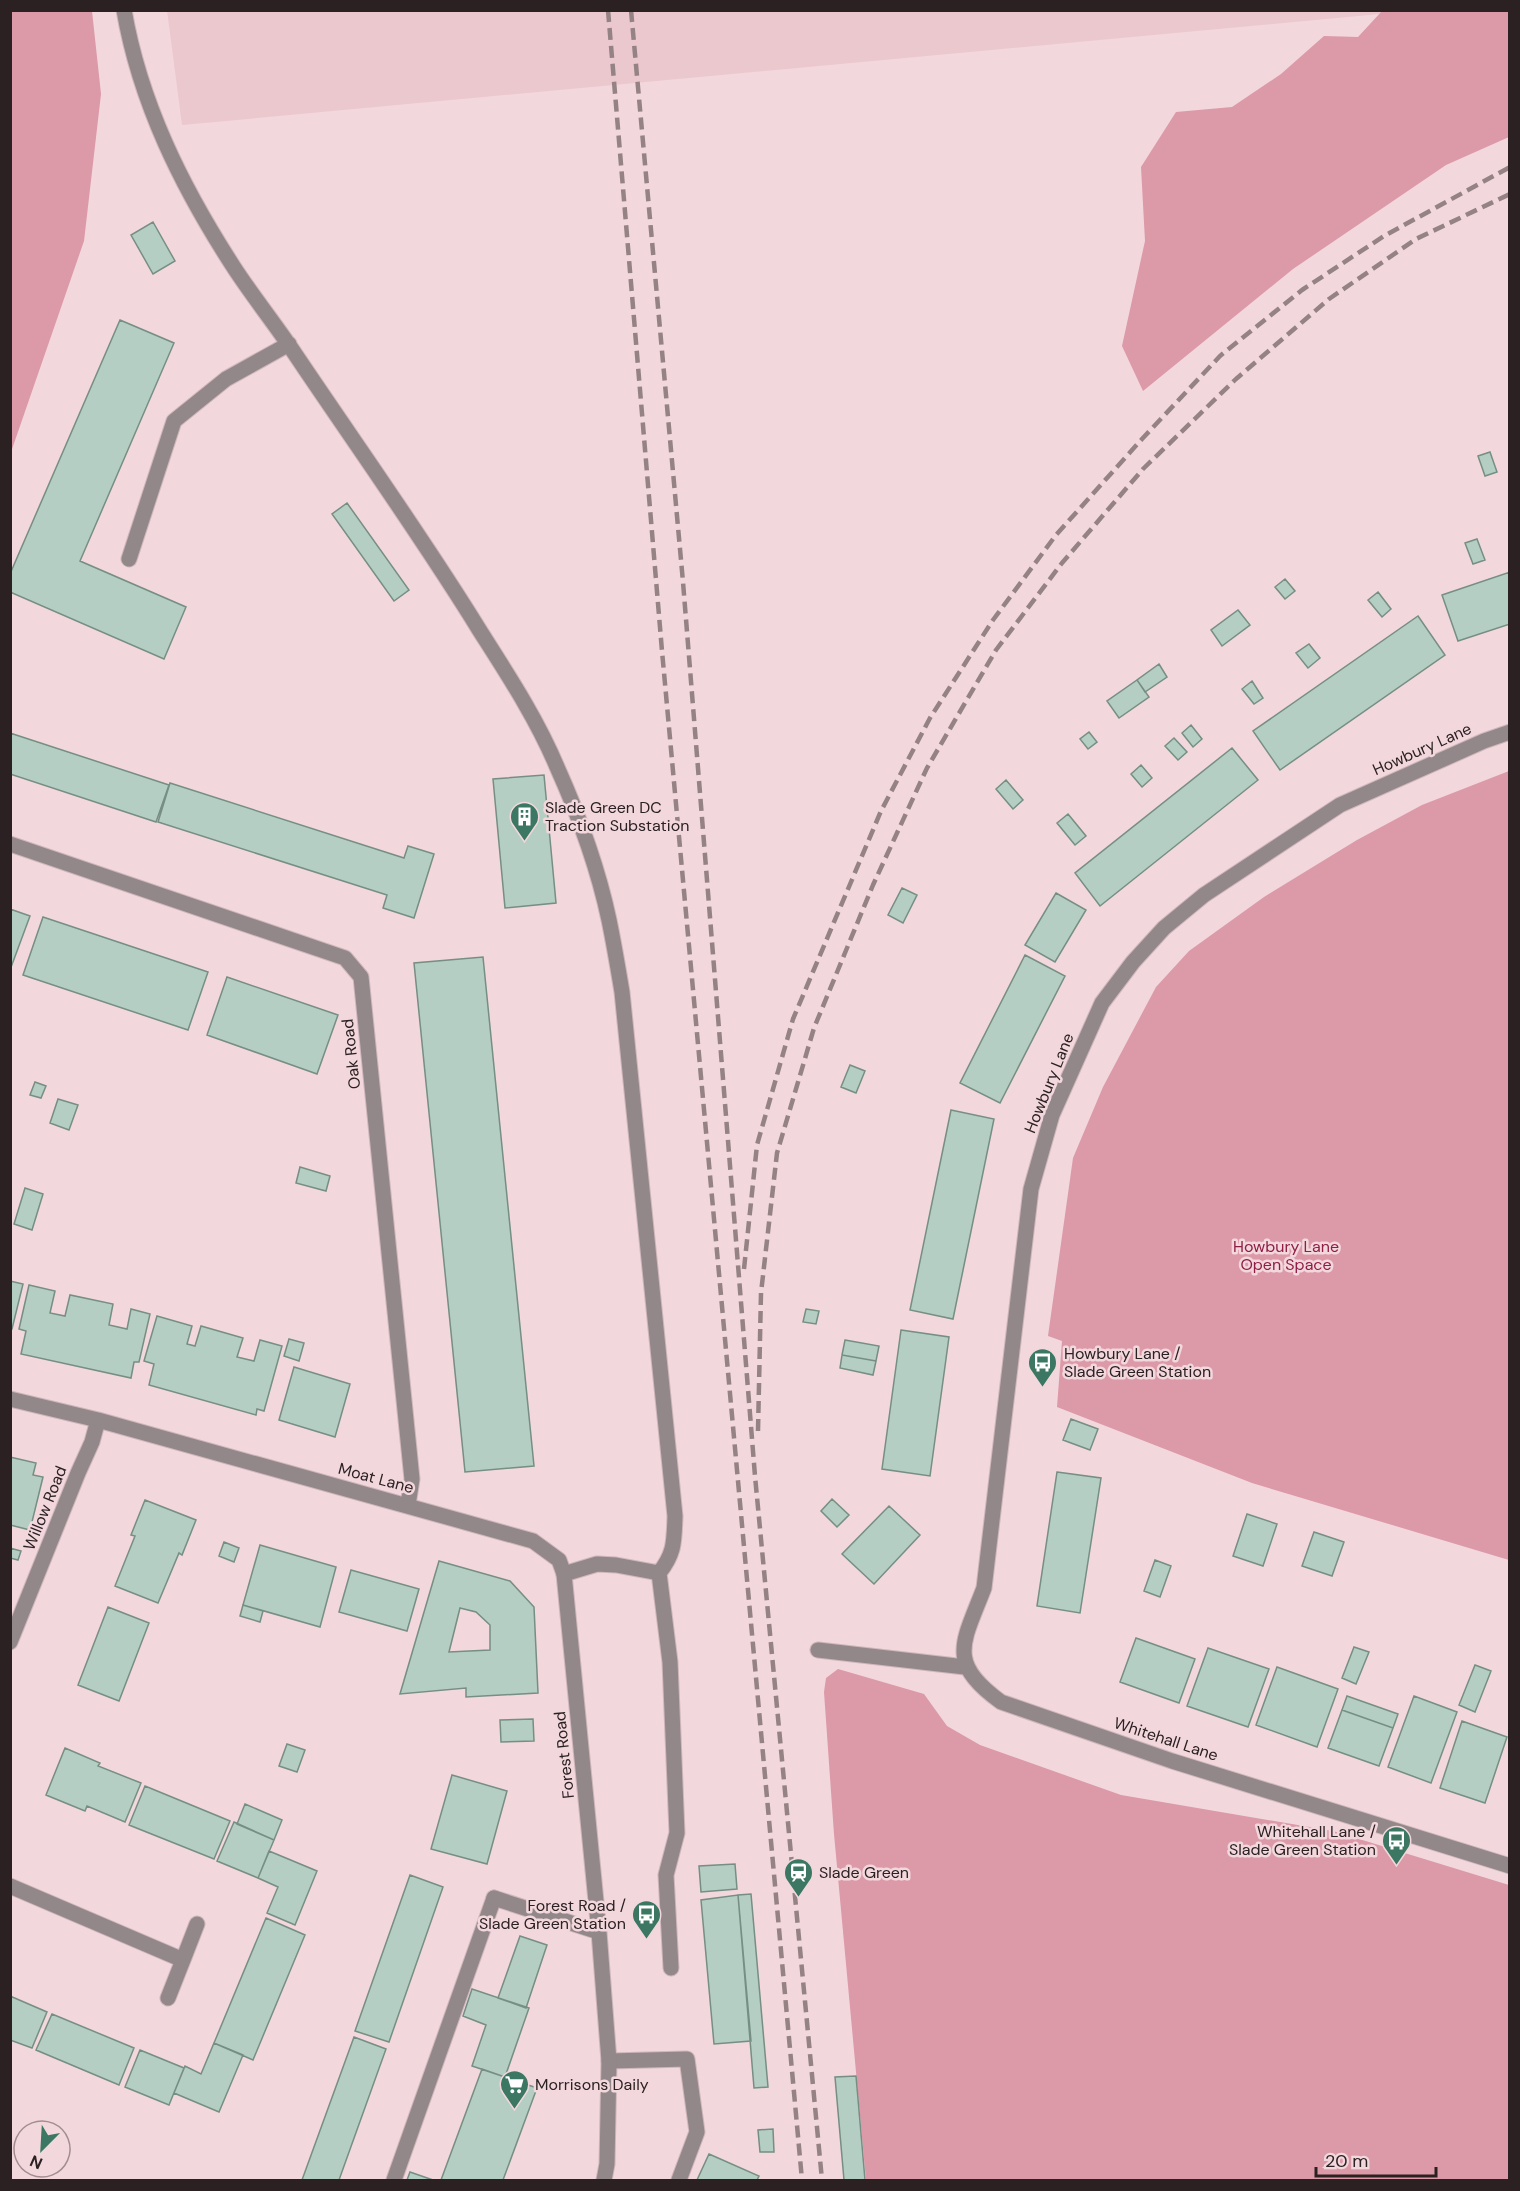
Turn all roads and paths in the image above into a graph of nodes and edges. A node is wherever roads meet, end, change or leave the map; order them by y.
1 (124, 10) edge
2 (289, 344) junction
3 (129, 559) dead end
4 (1509, 732) edge
5 (10, 844) edge
6 (10, 1399) edge
7 (98, 1420) junction
8 (408, 1505) junction
9 (659, 1573) junction
10 (564, 1574) junction
11 (10, 1642) edge
12 (818, 1650) dead end
13 (965, 1667) junction
14 (1509, 1866) edge
15 (10, 1886) edge
16 (197, 1924) dead end
17 (599, 1932) junction
18 (183, 1960) junction
19 (671, 1968) dead end
20 (168, 1998) dead end
21 (609, 2061) junction
22 (394, 2181) edge
23 (604, 2181) edge
24 (679, 2181) edge

1 - 2 street
2 - 3 street
2 - 9 street
4 - 13 street, Howbury Lane
5 - 8 street, Oak Road
6 - 7 street, Moat Lane
7 - 8 street, Moat Lane
7 - 11 street, Willow Road
8 - 10 street, Moat Lane
9 - 10 street
9 - 19 street
10 - 17 street, Forest Road
12 - 13 street
13 - 14 street, Whitehall Lane
15 - 18 street
16 - 18 street
17 - 21 street, Forest Road
17 - 22 street
18 - 20 street
21 - 23 street, Forest Road
21 - 24 street

